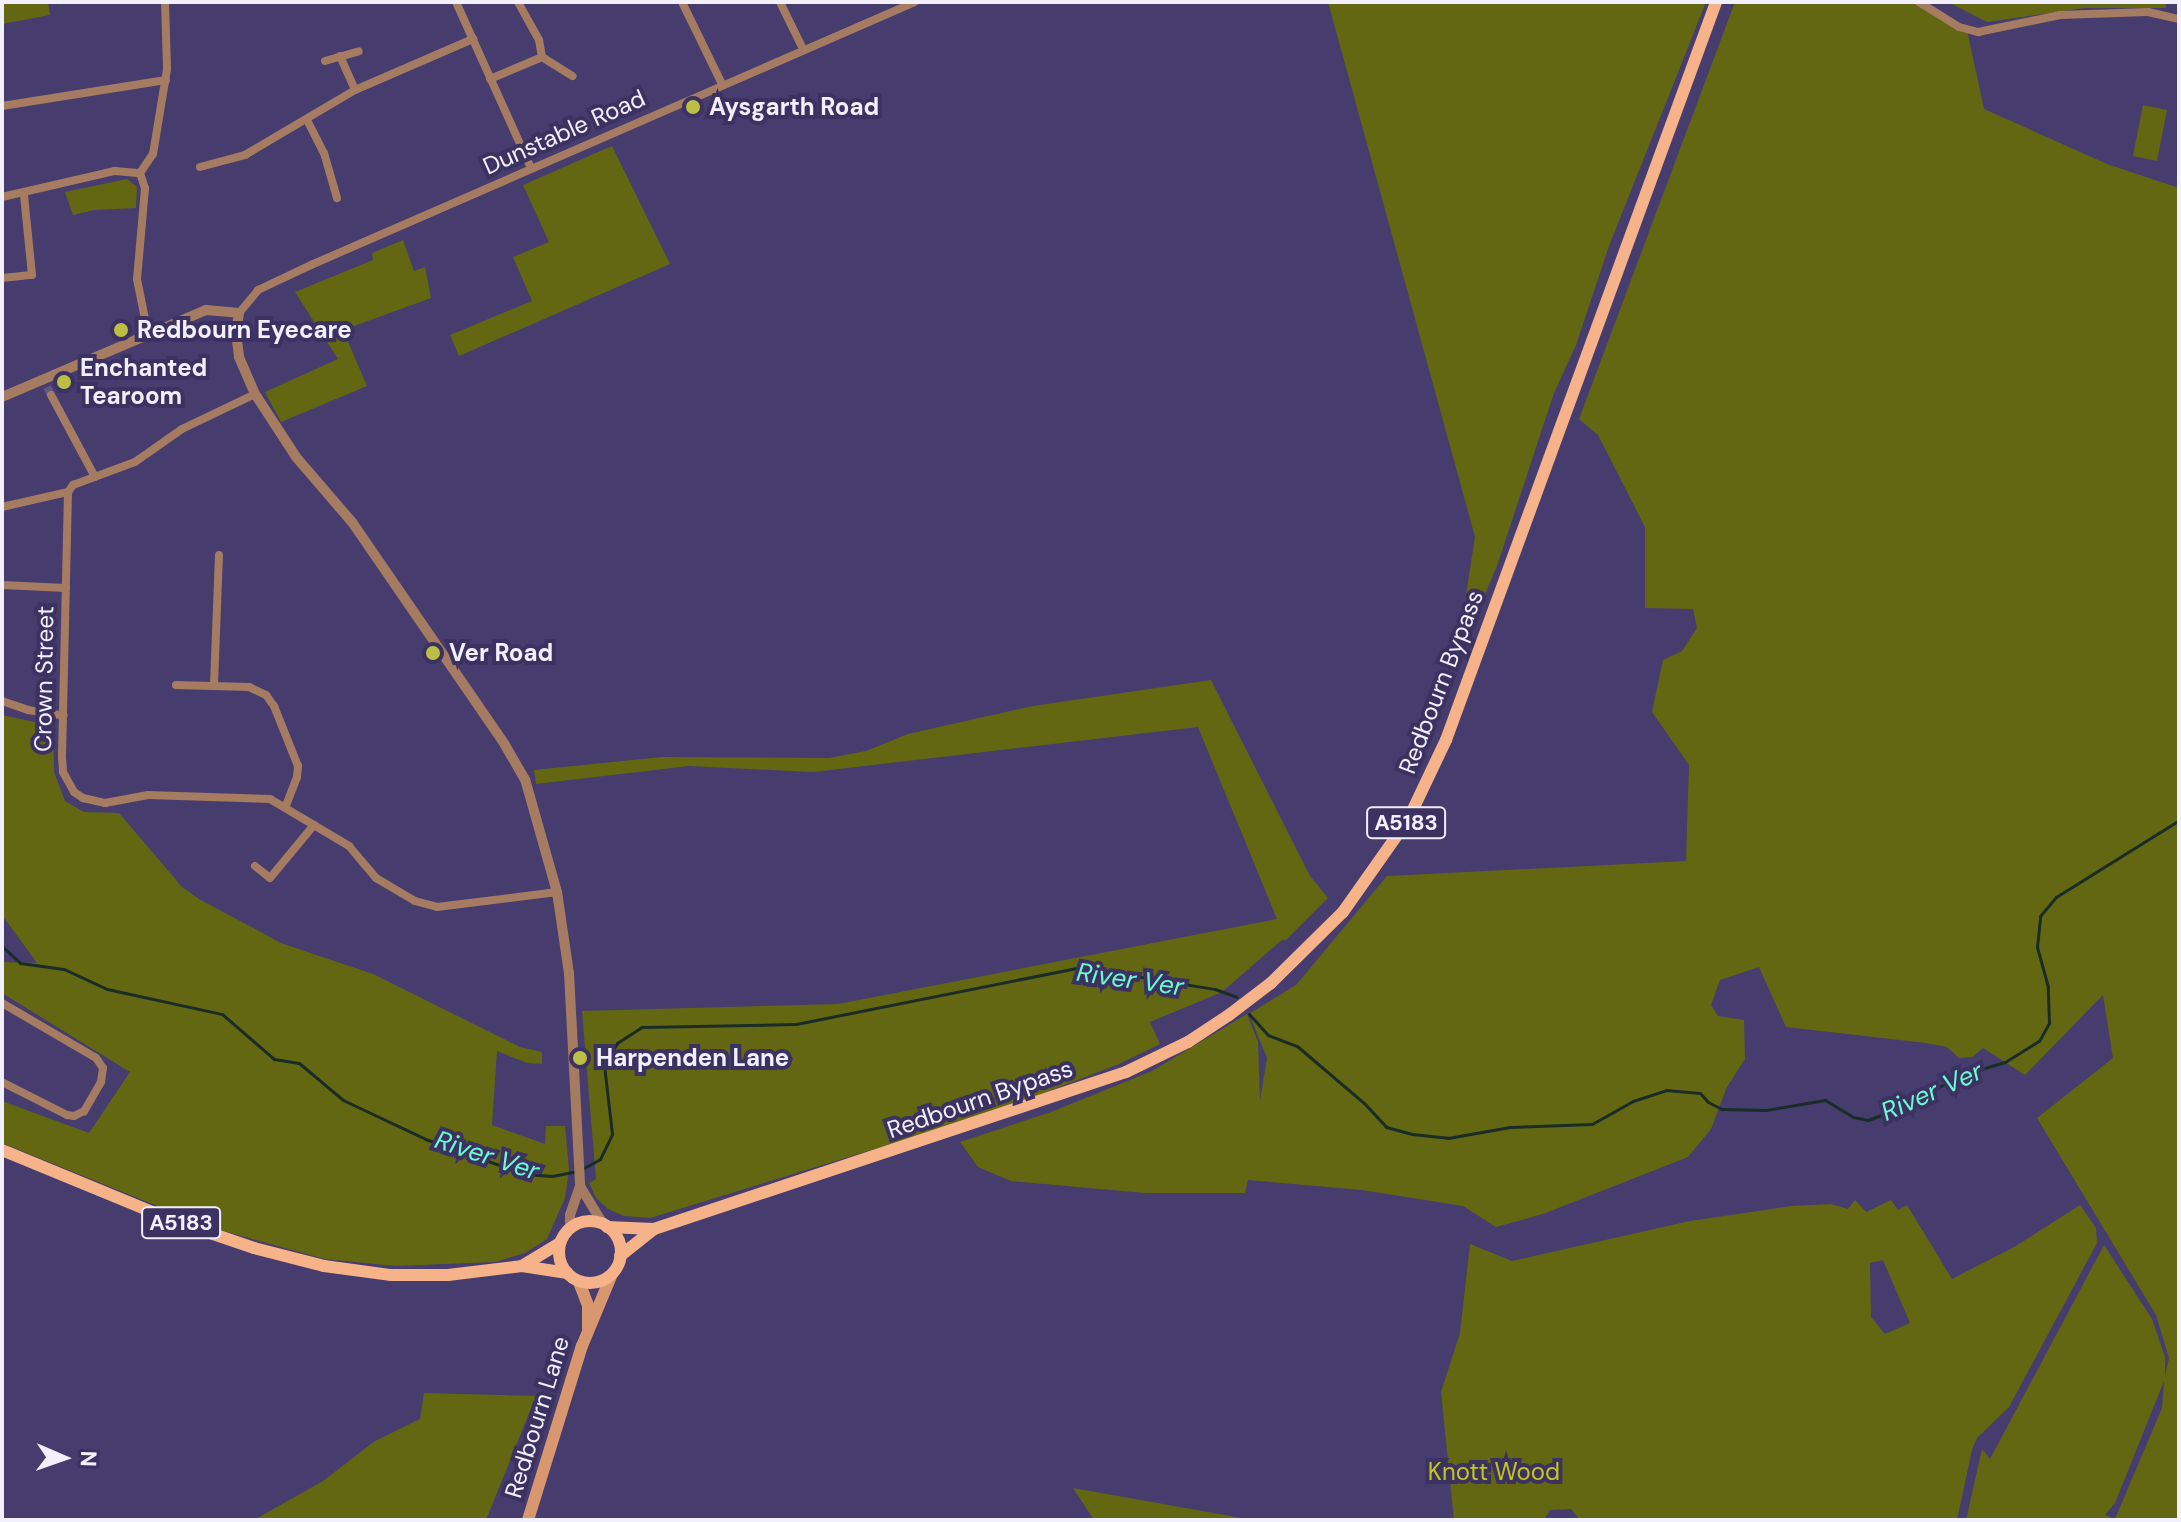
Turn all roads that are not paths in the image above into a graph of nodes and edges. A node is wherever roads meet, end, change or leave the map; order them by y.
1 (165, 2) edge
2 (456, 2) edge
3 (518, 2) edge
4 (682, 2) edge
5 (780, 2) edge
6 (915, 2) edge
7 (1716, 2) edge
8 (1919, 2) edge
9 (2179, 19) edge
10 (473, 39) junction
11 (803, 49) junction
12 (359, 51) dead end
13 (340, 56) junction
14 (542, 57) junction
15 (325, 61) dead end
16 (573, 76) dead end
17 (490, 79) junction
18 (166, 80) junction
19 (722, 84) junction
20 (355, 90) junction
21 (2, 106) edge
22 (307, 120) junction
23 (200, 167) dead end
24 (531, 168) junction
25 (140, 173) junction
26 (24, 195) junction
27 (2, 197) edge
28 (337, 198) dead end
29 (2, 278) edge
30 (239, 313) junction
31 (148, 334) junction
32 (47, 387) junction
33 (255, 394) junction
34 (2, 397) edge
35 (95, 477) junction
36 (68, 492) junction
37 (2, 507) edge
38 (219, 555) dead end
39 (2, 585) edge
40 (66, 588) junction
41 (176, 685) dead end
42 (214, 685) junction
43 (2, 701) edge
44 (64, 716) junction
45 (286, 805) junction
46 (314, 825) junction
47 (255, 866) dead end
48 (557, 892) junction
49 (2, 1003) edge
50 (2, 1082) edge
51 (2, 1150) edge
52 (579, 1180) junction
53 (605, 1226) junction
54 (570, 1229) junction
55 (654, 1229) junction
56 (560, 1243) junction
57 (620, 1256) junction
58 (522, 1266) junction
59 (567, 1273) junction
60 (612, 1274) junction
61 (579, 1282) junction
62 (588, 1328) junction
63 (528, 1520) edge

1 - 18 street
2 - 10 street
3 - 14 street
4 - 19 street
5 - 11 street
6 - 11 street, Dunstable Road
7 - 55 main road, Redbourn Bypass / A5183
8 - 9 street
10 - 17 street
10 - 20 street
11 - 19 street, Dunstable Road
12 - 13 street
13 - 15 street
13 - 20 street
14 - 16 street
14 - 17 street
17 - 24 street
18 - 21 street
18 - 25 street
19 - 24 street, Dunstable Road
20 - 22 street
22 - 23 street
22 - 28 street
24 - 30 street, Dunstable Road
25 - 26 street
25 - 31 street
26 - 27 street
26 - 29 street
30 - 31 street
30 - 33 street
31 - 32 street
32 - 34 street
32 - 35 street
33 - 35 street
33 - 48 street
35 - 36 street
36 - 37 street
36 - 40 street, Crown Street
38 - 42 street
39 - 40 street
40 - 44 street, Crown Street
41 - 42 street
42 - 45 street
43 - 44 street
44 - 45 street, Crown Street
45 - 46 street
46 - 47 street
46 - 48 street
48 - 52 street
49 - 50 street
51 - 58 main road, A5183
52 - 53 street
52 - 54 street
53 - 54 main road
53 - 55 main road, Redbourn Bypass / A5183
53 - 57 main road
54 - 56 main road
55 - 57 main road, Redbourn Bypass / A5183
56 - 58 main road, A5183
56 - 59 main road
57 - 60 main road
58 - 59 main road, A5183
59 - 61 main road
60 - 61 main road
60 - 62 main road, Redbourn Lane
61 - 62 main road, Redbourn Lane
62 - 63 main road, Redbourn Lane

